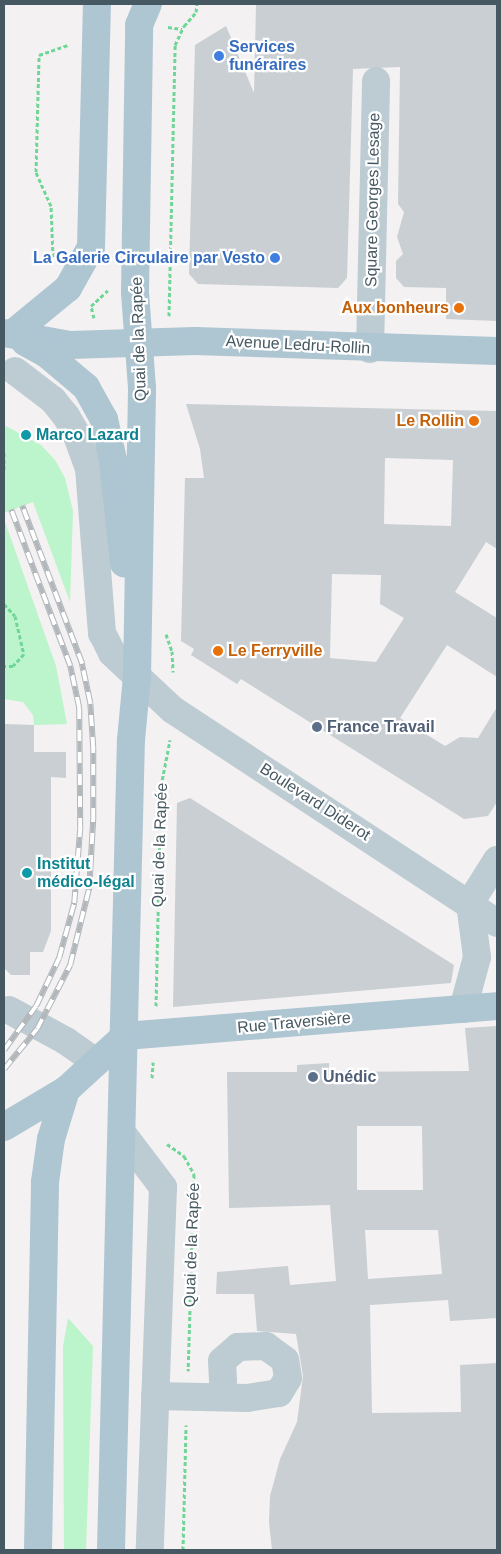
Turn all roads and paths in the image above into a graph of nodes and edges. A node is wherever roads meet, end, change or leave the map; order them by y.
1 (97, 4) edge
2 (148, 4) edge
3 (197, 4) edge
4 (71, 44) dead end
5 (376, 81) dead end
6 (63, 276) junction
7 (112, 288) dead end
8 (169, 315) dead end
9 (8, 334) edge
10 (98, 334) junction
11 (139, 342) junction
12 (370, 349) junction
13 (59, 350) junction
14 (497, 351) edge
15 (9, 370) edge
16 (4, 453) edge
17 (4, 470) edge
18 (4, 604) edge
19 (4, 666) edge
20 (137, 677) junction
21 (169, 751) dead end
22 (497, 860) edge
23 (470, 903) junction
24 (497, 922) edge
25 (497, 1006) edge
26 (463, 1009) junction
27 (6, 1011) edge
28 (155, 1034) junction
29 (125, 1036) junction
30 (96, 1062) junction
31 (152, 1083) dead end
32 (66, 1090) junction
33 (4, 1127) edge
34 (122, 1133) junction
35 (164, 1142) dead end
36 (223, 1381) dead end
37 (155, 1396) junction
38 (187, 1398) junction
39 (38, 1550) edge
40 (111, 1550) edge
41 (150, 1550) edge
42 (183, 1550) edge

1 - 6 main road
2 - 11 main road, Quai de la Rapée
3 - 8 path, Quai de la Rapée
4 - 6 path
5 - 12 street, Square Georges Lesage
6 - 9 main road
7 - 10 path, Quai de la Rapée
9 - 13 main road, Quai de la Rapée
10 - 11 main road, Avenue Ledru-Rollin
10 - 13 main road, Avenue Ledru-Rollin
11 - 12 main road, Avenue Ledru-Rollin
11 - 20 main road, Quai de la Rapée
12 - 14 main road, Avenue Ledru-Rollin
13 - 15 street
13 - 20 main road, Quai de la Rapée
15 - 20 street
16 - 17 path
18 - 19 path
20 - 23 street, Boulevard Diderot
20 - 29 main road, Quai de la Rapée
21 - 28 path, Quai de la Rapée
22 - 23 street
23 - 24 street, Boulevard Diderot
23 - 26 street
25 - 26 main road, Rue Traversière
26 - 28 main road, Rue Traversière
27 - 30 street
28 - 29 main road, Rue Traversière
28 - 31 path, Quai de la Rapée
29 - 30 main road
29 - 34 main road, Quai de la Rapée
30 - 32 main road
32 - 33 main road
32 - 39 main road
34 - 37 street, Quai de la Rapée
34 - 40 main road, Quai de la Rapée
35 - 38 path, Quai de la Rapée
36 - 38 street
37 - 38 street
37 - 41 street, Quai de la Rapée
38 - 42 path, Quai de la Rapée

